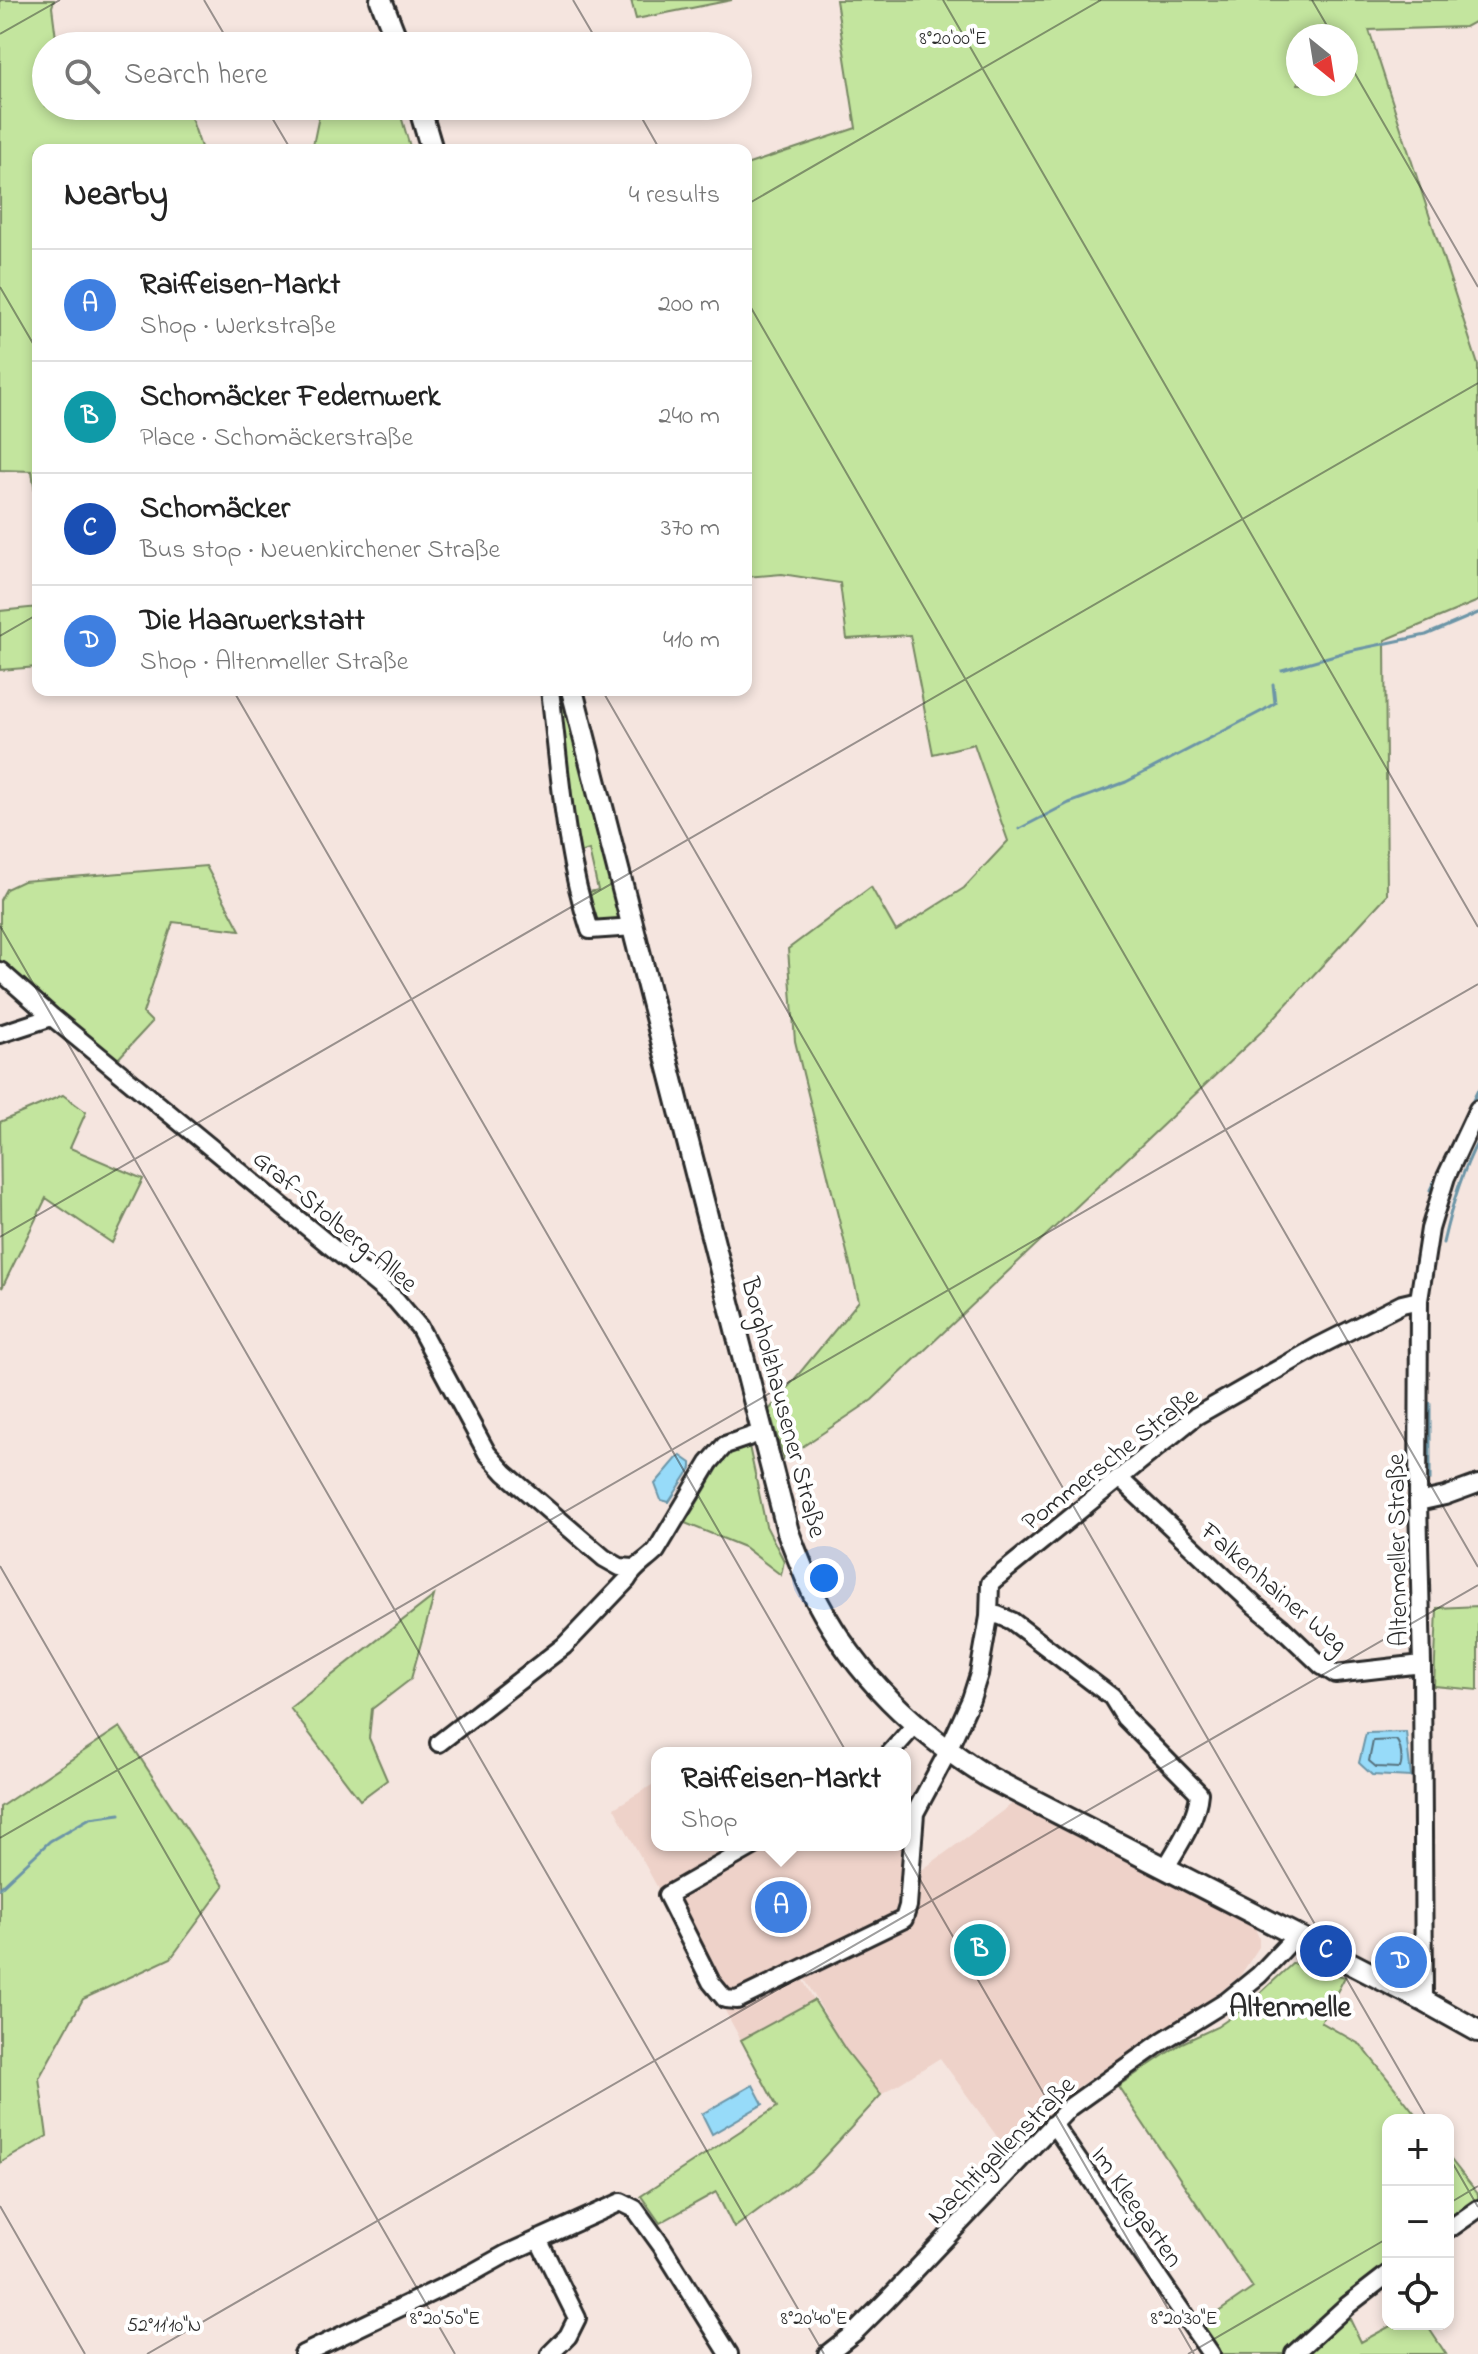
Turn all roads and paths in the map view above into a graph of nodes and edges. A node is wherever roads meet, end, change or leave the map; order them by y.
1 (381, 0) edge
2 (394, 32) edge
3 (423, 120) edge
4 (430, 144) edge
5 (551, 696) edge
6 (574, 696) edge
7 (634, 927) junction
8 (0, 971) edge
9 (52, 1017) junction
10 (0, 1034) edge
11 (1478, 1109) edge
12 (1419, 1300) junction
13 (763, 1432) junction
14 (1120, 1479) junction
15 (1478, 1484) edge
16 (1418, 1502) junction
17 (634, 1568) junction
18 (989, 1617) junction
19 (1422, 1664) junction
20 (915, 1725) junction
21 (439, 1743) dead end
22 (895, 1747) edge
23 (947, 1751) junction
24 (744, 1851) edge
25 (1166, 1867) junction
26 (1296, 1936) junction
27 (1424, 2001) junction
28 (1478, 2031) edge
29 (1053, 2124) junction
30 (1478, 2209) edge
31 (1454, 2226) edge
32 (538, 2239) junction
33 (1382, 2279) edge
34 (303, 2354) edge
35 (550, 2354) edge
36 (729, 2354) edge
37 (827, 2354) edge
38 (1211, 2354) edge
39 (1294, 2354) edge

1 - 2 main road
3 - 4 main road
5 - 7 street
6 - 7 main road, Borgholzhausener Straße
7 - 13 main road, Borgholzhausener Straße
8 - 9 street, Graf-Stolberg-Allee
9 - 10 street
9 - 17 street, Graf-Stolberg-Allee
11 - 12 street, Altenmeller Straße
12 - 14 street, Pommersche Straße
12 - 16 street, Altenmeller Straße
13 - 17 street
13 - 20 main road, Borgholzhausener Straße
14 - 18 street, Pommersche Straße
14 - 19 street, Falkenhainer Weg
15 - 16 street
16 - 19 street, Altenmeller Straße
17 - 21 street
18 - 23 street, Pommersche Straße
18 - 25 street
19 - 27 street, Altenmeller Straße
20 - 22 street
20 - 23 main road, Borgholzhausener Straße
23 - 24 street, Pommersche Straße
23 - 25 main road, Borgholzhausener Straße
25 - 26 main road, Borgholzhausener Straße
26 - 27 main road, Borgholzhausener Straße
26 - 29 street, Nachtigallenstraße
27 - 28 main road, Borgholzhausener Straße
29 - 37 street, Nachtigallenstraße
29 - 38 street, Im Kleegarten
30 - 31 street
32 - 34 street
32 - 35 street
32 - 36 street
33 - 39 street

